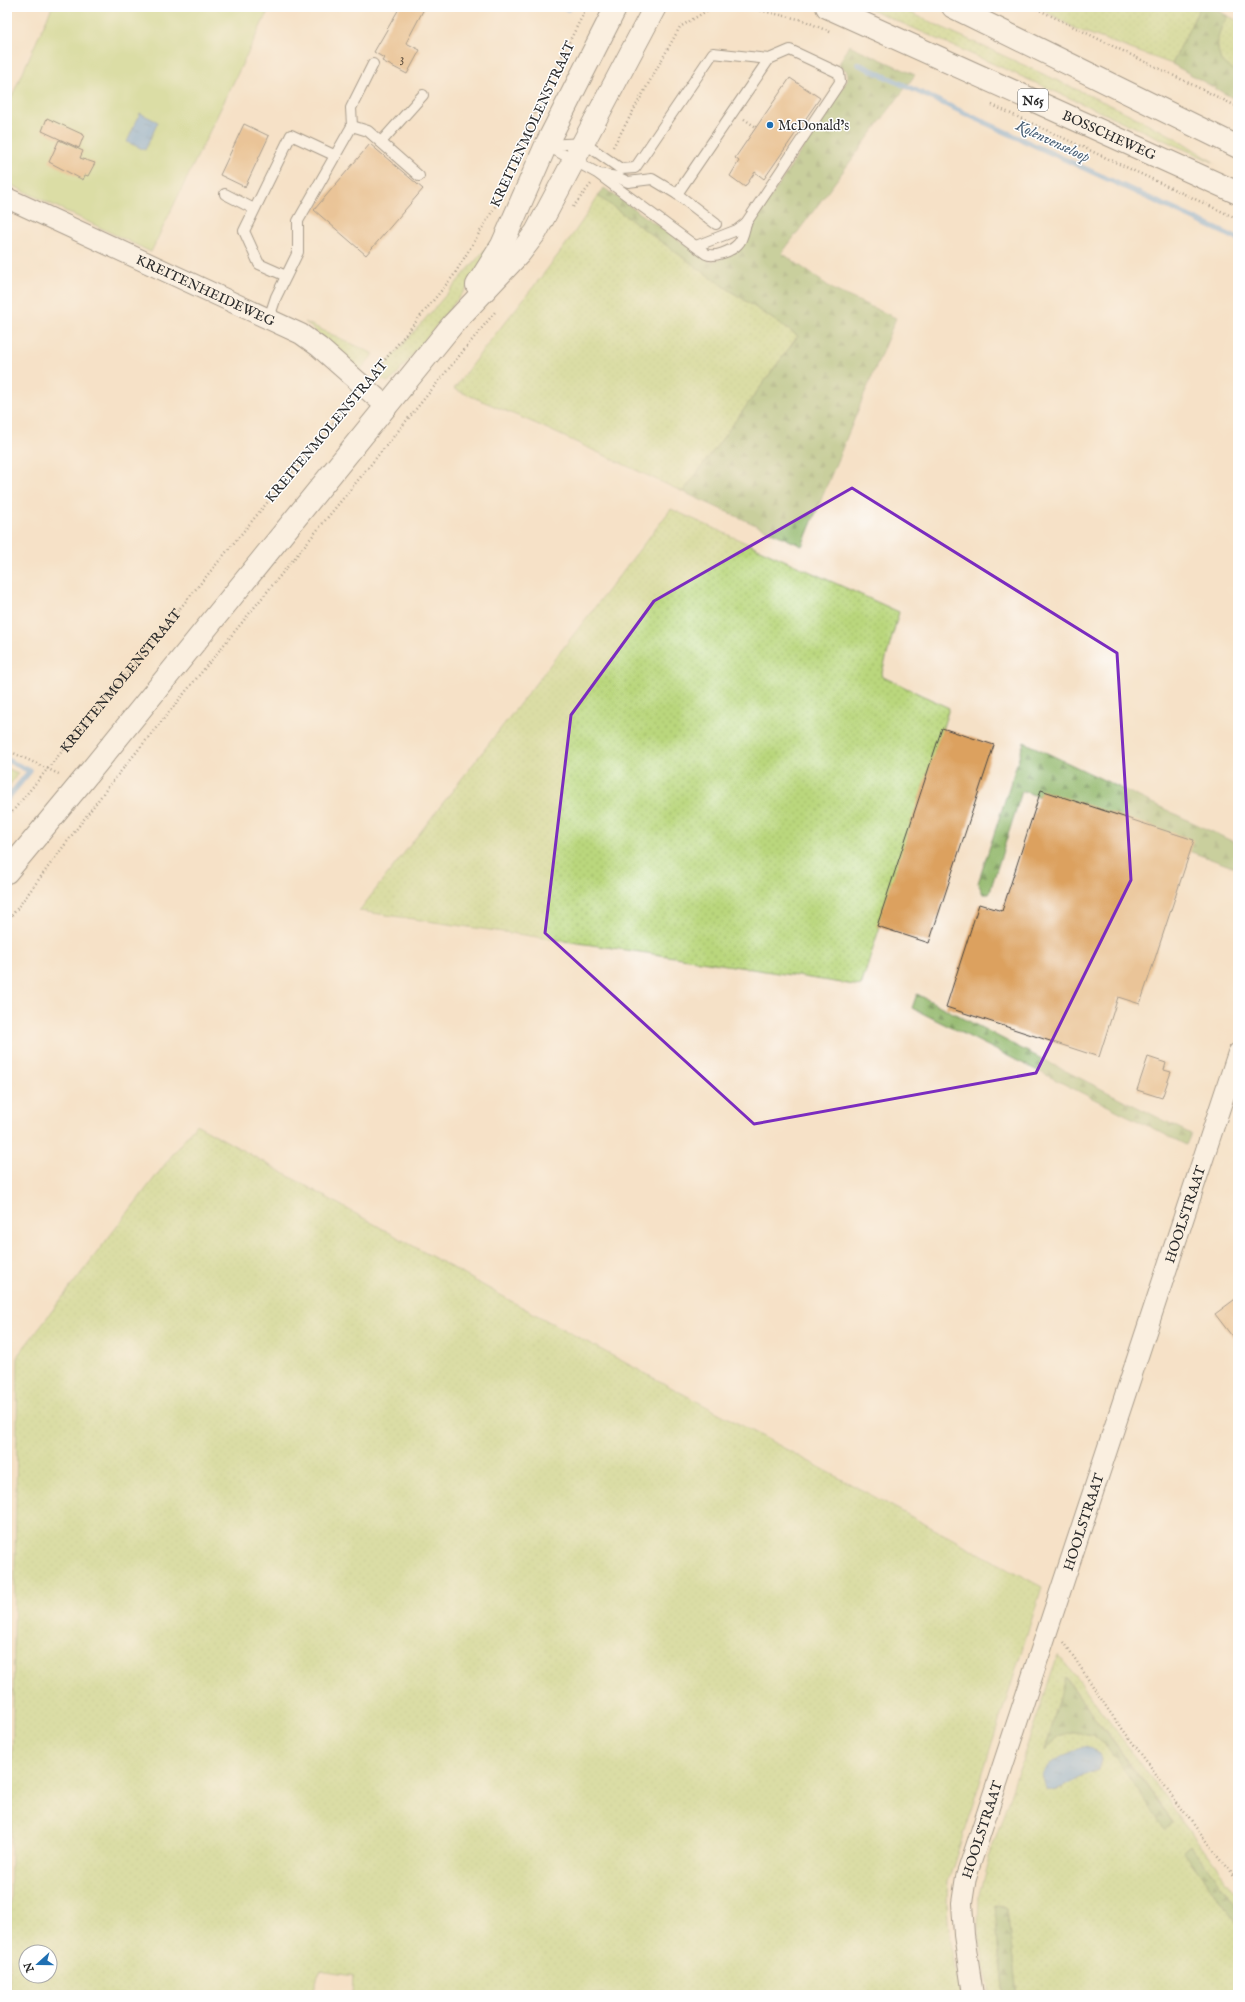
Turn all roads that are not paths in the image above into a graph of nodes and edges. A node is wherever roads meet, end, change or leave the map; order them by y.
1 (616, 7) edge
2 (655, 7) edge
3 (827, 7) edge
4 (953, 7) edge
5 (769, 59) junction
6 (373, 64) dead end
7 (423, 95) dead end
8 (352, 126) junction
9 (381, 142) junction
10 (546, 145) junction
11 (1238, 146) edge
12 (579, 152) junction
13 (336, 156) junction
14 (597, 173) junction
15 (419, 176) dead end
16 (1238, 193) edge
17 (225, 194) dead end
18 (677, 194) junction
19 (7, 198) edge
20 (254, 209) junction
21 (746, 223) junction
22 (716, 224) dead end
23 (696, 246) junction
24 (286, 276) junction
25 (269, 318) junction
26 (453, 324) junction
27 (387, 407) junction
28 (7, 872) edge
29 (1238, 1053) edge
30 (974, 1995) edge

1 - 10 street, KREITENMOLENSTRAAT
2 - 12 street, KREITENMOLENSTRAAT
3 - 16 street, BOSSCHEWEG / N65
4 - 11 street
5 - 12 lane
5 - 18 lane
5 - 21 lane
6 - 8 lane
7 - 9 lane
8 - 9 lane
8 - 13 lane
9 - 15 lane
10 - 12 lane
10 - 12 lane
10 - 26 street, KREITENMOLENSTRAAT
12 - 14 lane
12 - 26 street, KREITENMOLENSTRAAT
13 - 20 lane
13 - 24 lane
14 - 18 lane
14 - 23 lane
17 - 20 lane
18 - 22 lane
19 - 25 street, KREITENHEIDEWEG
20 - 24 lane
21 - 23 lane
21 - 23 lane
24 - 25 lane
25 - 27 street, KREITENHEIDEWEG
26 - 27 street, KREITENMOLENSTRAAT
27 - 28 street, KREITENMOLENSTRAAT
29 - 30 street, HOOLSTRAAT

